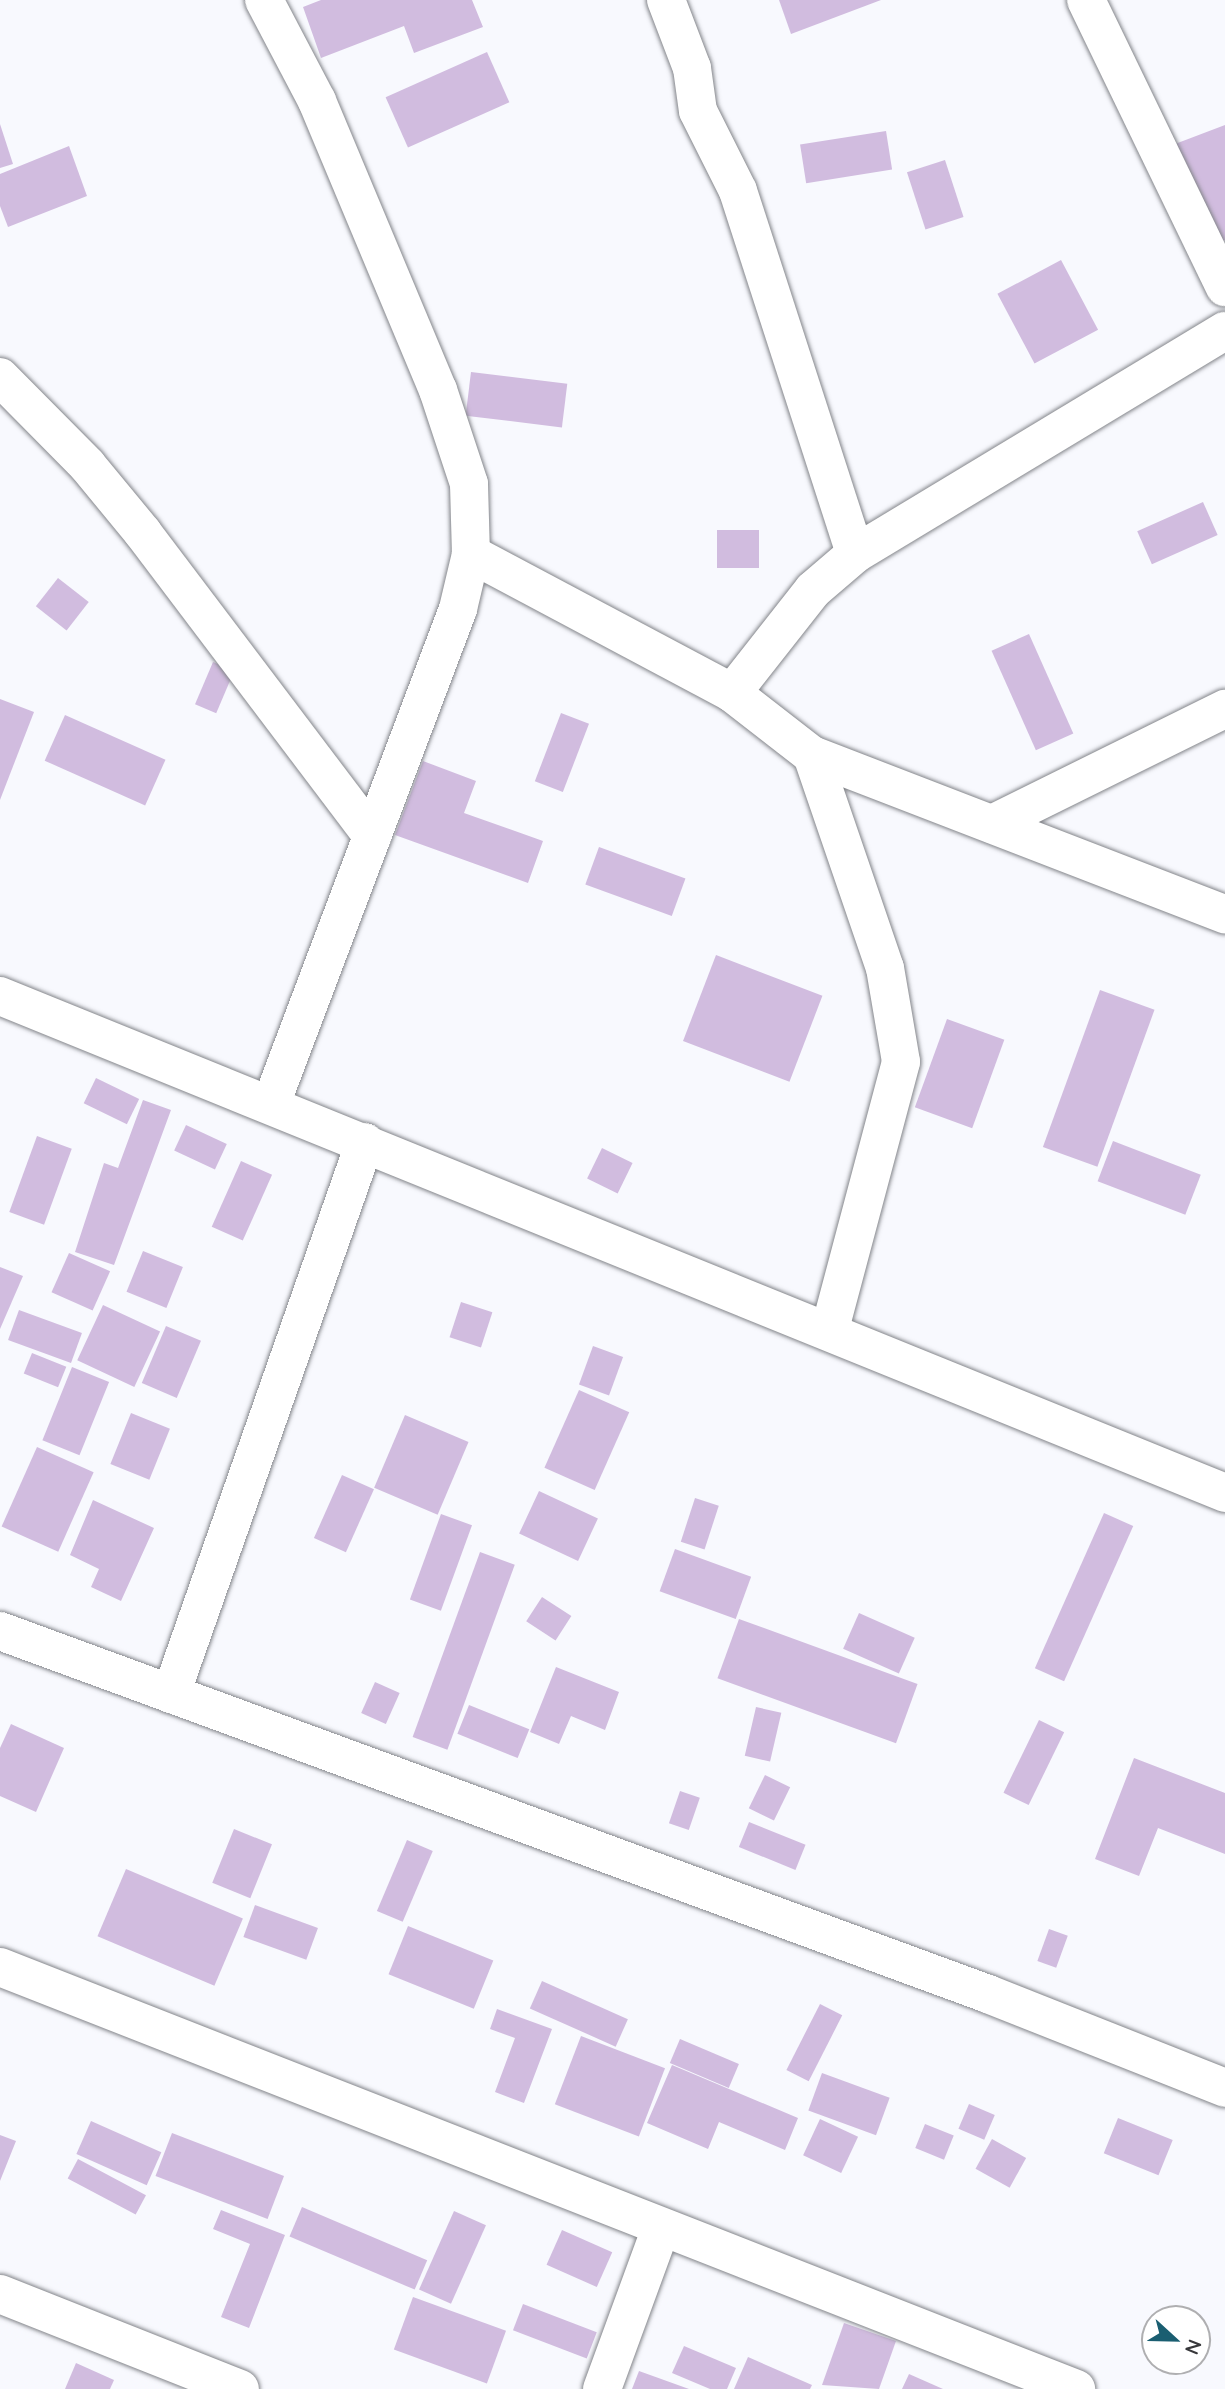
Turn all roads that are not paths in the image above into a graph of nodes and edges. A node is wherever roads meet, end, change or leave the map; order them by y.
1 (264, 0) edge
2 (666, 0) edge
3 (1086, 0) edge
4 (1225, 287) edge
5 (1225, 331) edge
6 (0, 377) edge
7 (471, 554) junction
8 (855, 554) junction
9 (732, 693) junction
10 (1225, 709) edge
11 (812, 755) junction
12 (992, 824) junction
13 (372, 836) junction
14 (1225, 914) edge
15 (0, 996) edge
16 (271, 1104) junction
17 (365, 1142) junction
18 (829, 1332) junction
19 (1225, 1493) edge
20 (0, 1631) edge
21 (171, 1694) junction
22 (0, 1966) edge
23 (1225, 2088) edge
24 (661, 2228) junction
25 (0, 2294) edge
26 (240, 2389) edge
27 (602, 2389) edge
28 (1076, 2389) edge

1 - 7 street
2 - 8 street
3 - 4 street
5 - 8 street
6 - 13 street
7 - 9 street
7 - 13 street
8 - 9 street
9 - 11 street
10 - 12 street
11 - 12 street
11 - 18 street
12 - 14 street
13 - 16 street
15 - 16 street
16 - 17 street
17 - 18 street
17 - 21 street
18 - 19 street
20 - 21 street
21 - 23 street
22 - 24 street
24 - 27 street
24 - 28 street
25 - 26 street

